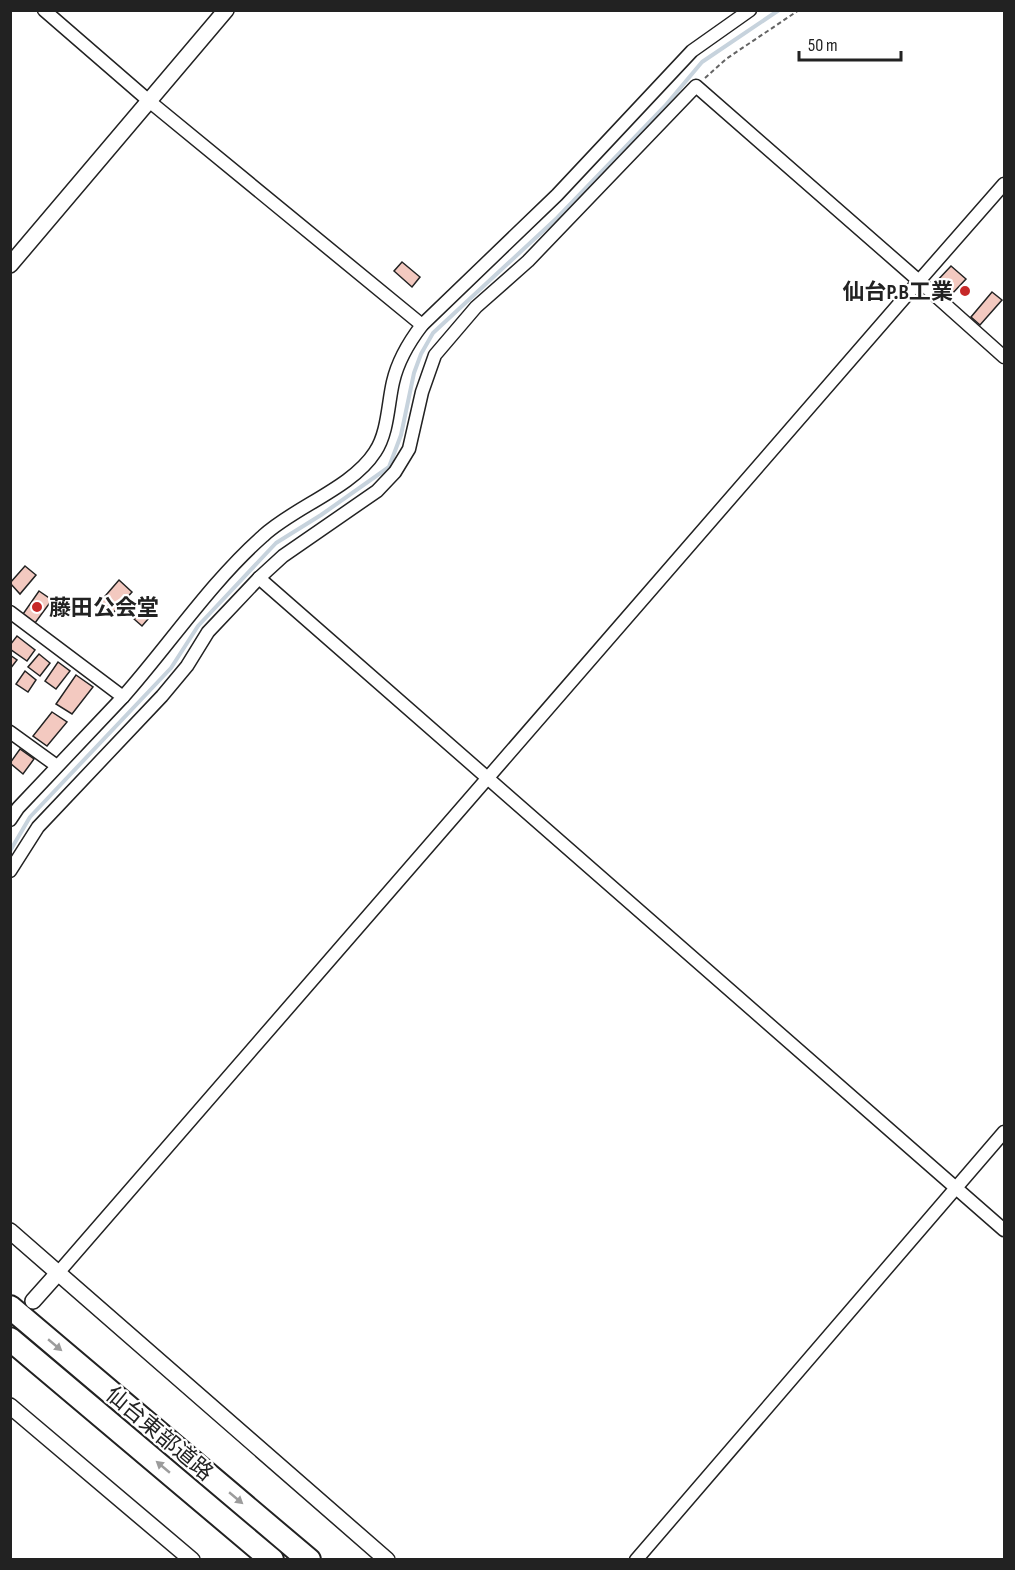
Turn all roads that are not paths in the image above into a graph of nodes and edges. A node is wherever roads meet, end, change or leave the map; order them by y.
1 (44, 10) edge
2 (226, 10) edge
3 (750, 10) edge
4 (149, 101) junction
5 (1005, 184) edge
6 (10, 265) edge
7 (919, 281) junction
8 (422, 326) junction
9 (1005, 357) edge
10 (259, 578) junction
11 (10, 612) edge
12 (123, 698) junction
13 (10, 732) edge
14 (57, 766) junction
15 (488, 777) junction
16 (10, 820) edge
17 (10, 871) edge
18 (1005, 1132) edge
19 (957, 1187) junction
20 (1005, 1230) edge
21 (10, 1231) edge
22 (58, 1273) junction
23 (33, 1301) dead end
24 (10, 1307) edge
25 (10, 1339) edge
26 (10, 1406) edge
27 (192, 1560) edge
28 (272, 1560) edge
29 (309, 1560) edge
30 (387, 1560) edge
31 (636, 1560) edge

1 - 4 street
2 - 4 street
3 - 8 street
4 - 6 street
4 - 8 street
5 - 7 street
7 - 9 street
7 - 10 street
7 - 15 street
8 - 12 street
10 - 15 street
10 - 17 street
11 - 12 street
12 - 14 street
13 - 14 street
14 - 16 street
15 - 19 street
15 - 22 street
18 - 19 street
19 - 20 street
19 - 31 street
21 - 22 street
22 - 23 street
22 - 30 street
24 -> 29 highway, 仙台東部道路
28 -> 25 highway, 仙台東部道路
26 - 27 street

